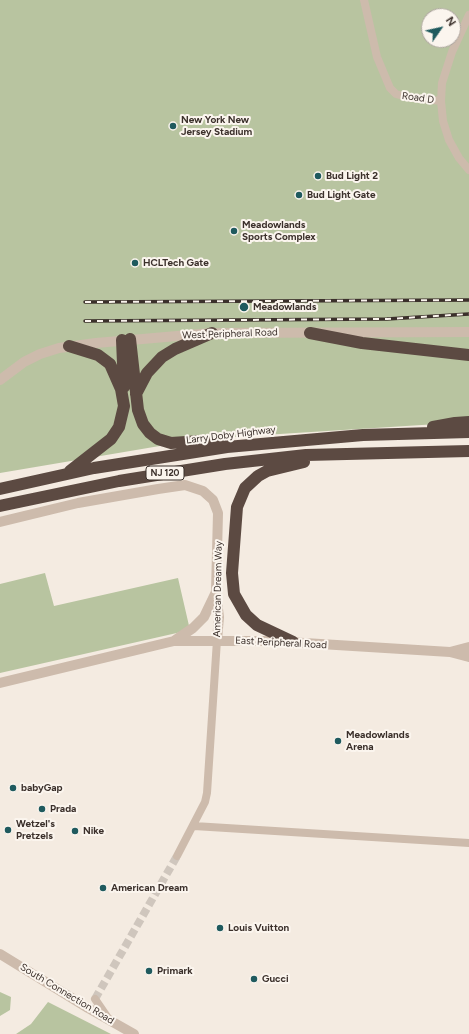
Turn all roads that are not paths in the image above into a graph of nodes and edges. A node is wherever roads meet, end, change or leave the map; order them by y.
1 (364, 0) edge
2 (469, 15) edge
3 (441, 101) junction
4 (469, 170) edge
5 (469, 332) edge
6 (212, 333) junction
7 (310, 333) junction
8 (126, 340) junction
9 (69, 346) junction
10 (469, 355) edge
11 (0, 380) edge
12 (123, 395) junction
13 (136, 396) junction
14 (469, 422) edge
15 (469, 432) edge
16 (403, 433) junction
17 (254, 444) junction
18 (469, 451) edge
19 (332, 456) junction
20 (66, 474) junction
21 (0, 489) edge
22 (0, 506) edge
23 (0, 522) edge
24 (216, 592) junction
25 (217, 640) junction
26 (174, 641) junction
27 (293, 642) junction
28 (469, 647) edge
29 (450, 652) junction
30 (469, 657) edge
31 (0, 683) edge
32 (194, 826) junction
33 (469, 843) edge
34 (177, 856) tunnel mouth
35 (0, 954) edge
36 (95, 999) dead end
37 (110, 1021) junction
38 (134, 1034) edge

1 - 3 street, Road D
2 - 3 street
3 - 4 street, Road D
5 - 7 street, West Peripheral Road
6 - 7 street, West Peripheral Road
6 - 8 street, West Peripheral Road
6 - 13 highway
7 - 10 highway
8 - 9 street, West Peripheral Road
8 - 12 highway
8 - 13 highway
9 - 11 street, West Peripheral Road
9 - 12 highway
12 - 20 highway
13 - 17 highway
14 - 16 highway
15 - 16 highway, Larry Doby Highway / NJ 120
16 - 17 highway, Larry Doby Highway / NJ 120
17 - 20 highway, Larry Doby Highway / NJ 120
18 - 19 highway, NJ 120
19 - 22 highway, NJ 120
19 - 27 highway
20 - 21 highway, Larry Doby Highway / NJ 120
23 - 24 street, American Dream Way
24 - 25 street, American Dream Way
24 - 26 street
25 - 26 street, East Peripheral Road
25 - 27 street, East Peripheral Road
25 - 32 street, American Dream Way
26 - 31 street, East Peripheral Road
27 - 29 street, East Peripheral Road
28 - 29 street
29 - 30 street, East Peripheral Road
32 - 33 street
32 - 34 street, American Dream Way
35 - 37 street, South Connection Road
36 - 37 street
37 - 38 street, South Connection Road

